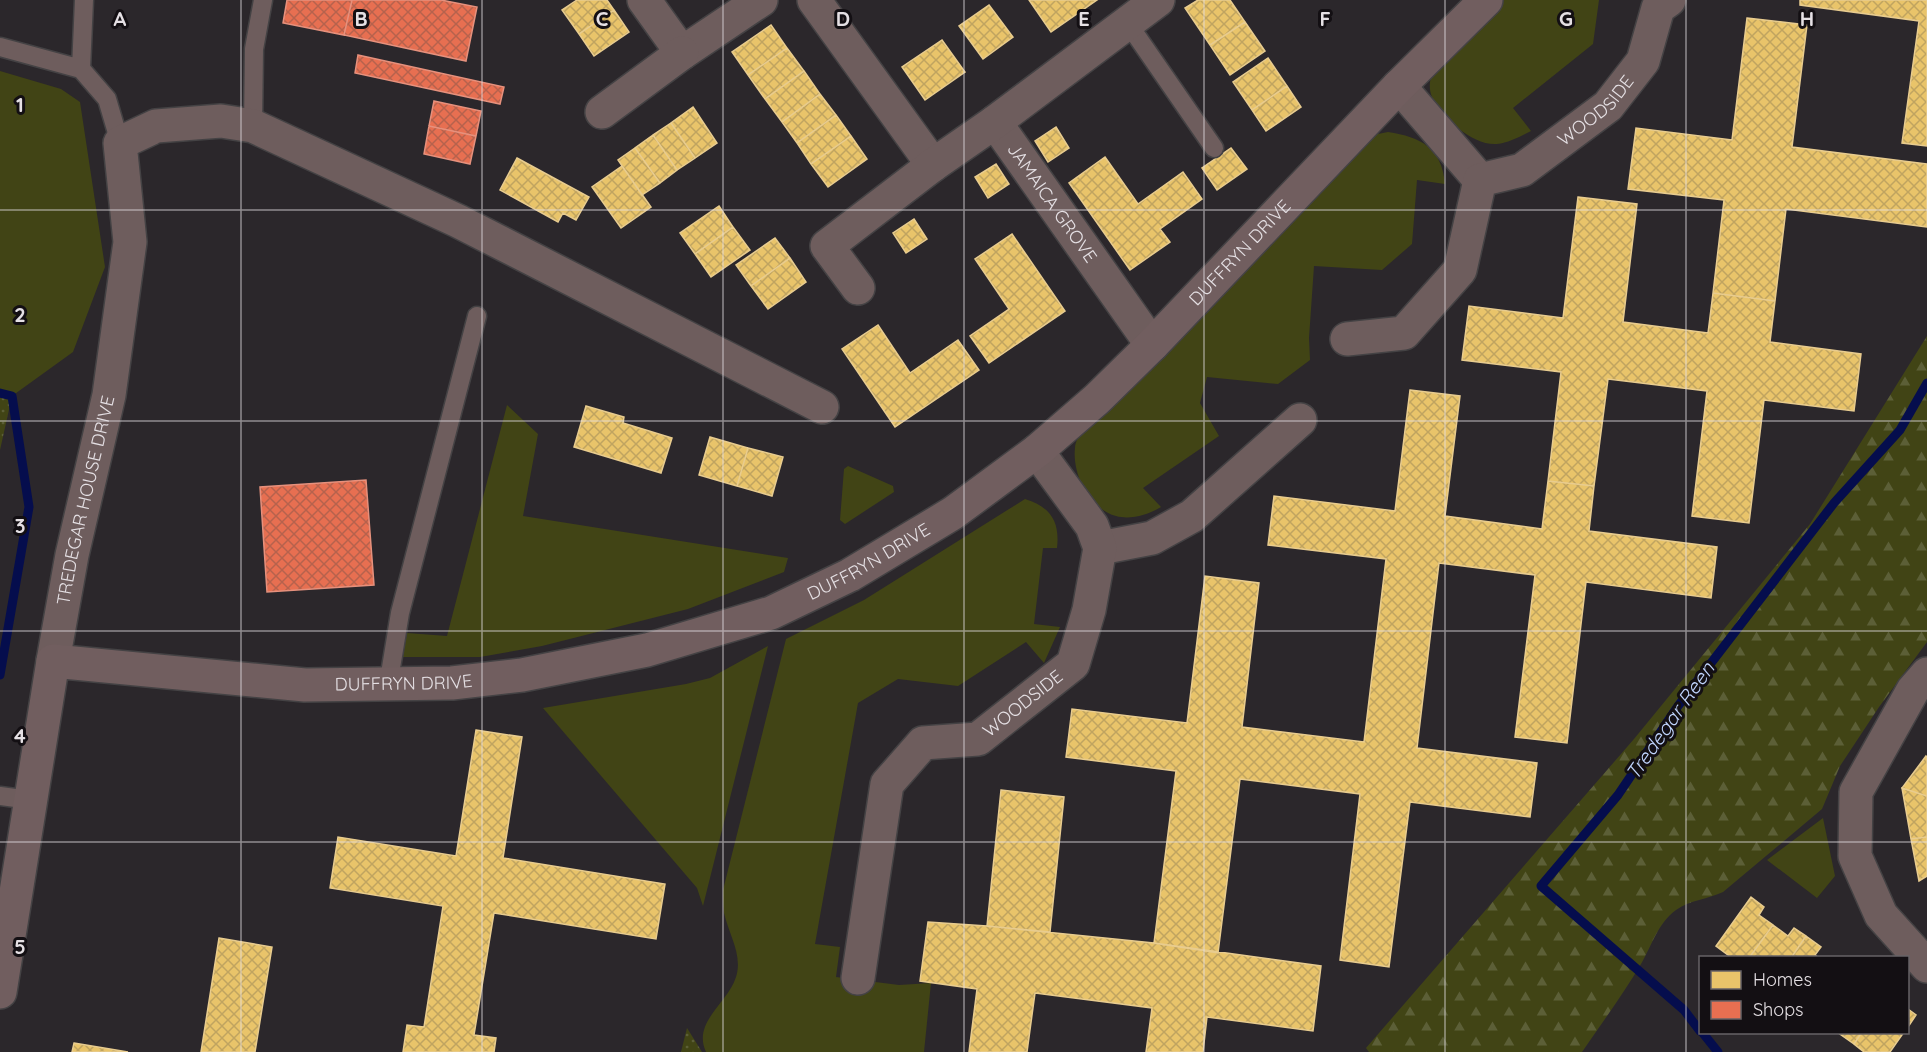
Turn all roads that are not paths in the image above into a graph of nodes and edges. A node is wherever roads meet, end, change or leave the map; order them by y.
1 (84, 0) edge
2 (263, 0) edge
3 (644, 0) edge
4 (761, 0) edge
5 (814, 0) edge
6 (1486, 0) edge
7 (1669, 0) edge
8 (1139, 8) edge
9 (0, 47) edge
10 (682, 53) junction
11 (81, 69) junction
12 (1399, 86) junction
13 (602, 111) dead end
14 (995, 123) junction
15 (253, 126) junction
16 (120, 143) junction
17 (1214, 148) dead end
18 (933, 165) junction
19 (1480, 180) junction
20 (858, 288) dead end
21 (477, 316) dead end
22 (1347, 339) dead end
23 (1152, 345) junction
24 (822, 407) dead end
25 (1300, 420) dead end
26 (1037, 451) junction
27 (1100, 548) junction
28 (53, 661) junction
29 (1927, 674) edge
30 (388, 686) junction
31 (15, 798) edge
32 (1927, 966) edge
33 (858, 978) dead end
34 (0, 992) edge

1 - 11 lane
2 - 15 lane
3 - 10 street
4 - 10 street
5 - 18 street
6 - 12 street, DUFFRYN DRIVE
7 - 19 street, WOODSIDE
8 - 14 street
8 - 17 lane
9 - 11 lane
10 - 13 street
11 - 16 lane
12 - 19 street
12 - 23 street, DUFFRYN DRIVE
14 - 18 street, JAMAICA GROVE
14 - 23 street, JAMAICA GROVE
15 - 16 street
15 - 24 street
16 - 28 street, TREDEGAR HOUSE DRIVE
18 - 20 street, JAMAICA GROVE
19 - 22 street
21 - 30 lane
23 - 26 street, DUFFRYN DRIVE
25 - 27 street
26 - 27 street
26 - 30 street, DUFFRYN DRIVE
27 - 33 street, WOODSIDE
28 - 30 street, DUFFRYN DRIVE
28 - 31 street, TREDEGAR HOUSE DRIVE
29 - 32 street
31 - 34 street, TREDEGAR HOUSE DRIVE

